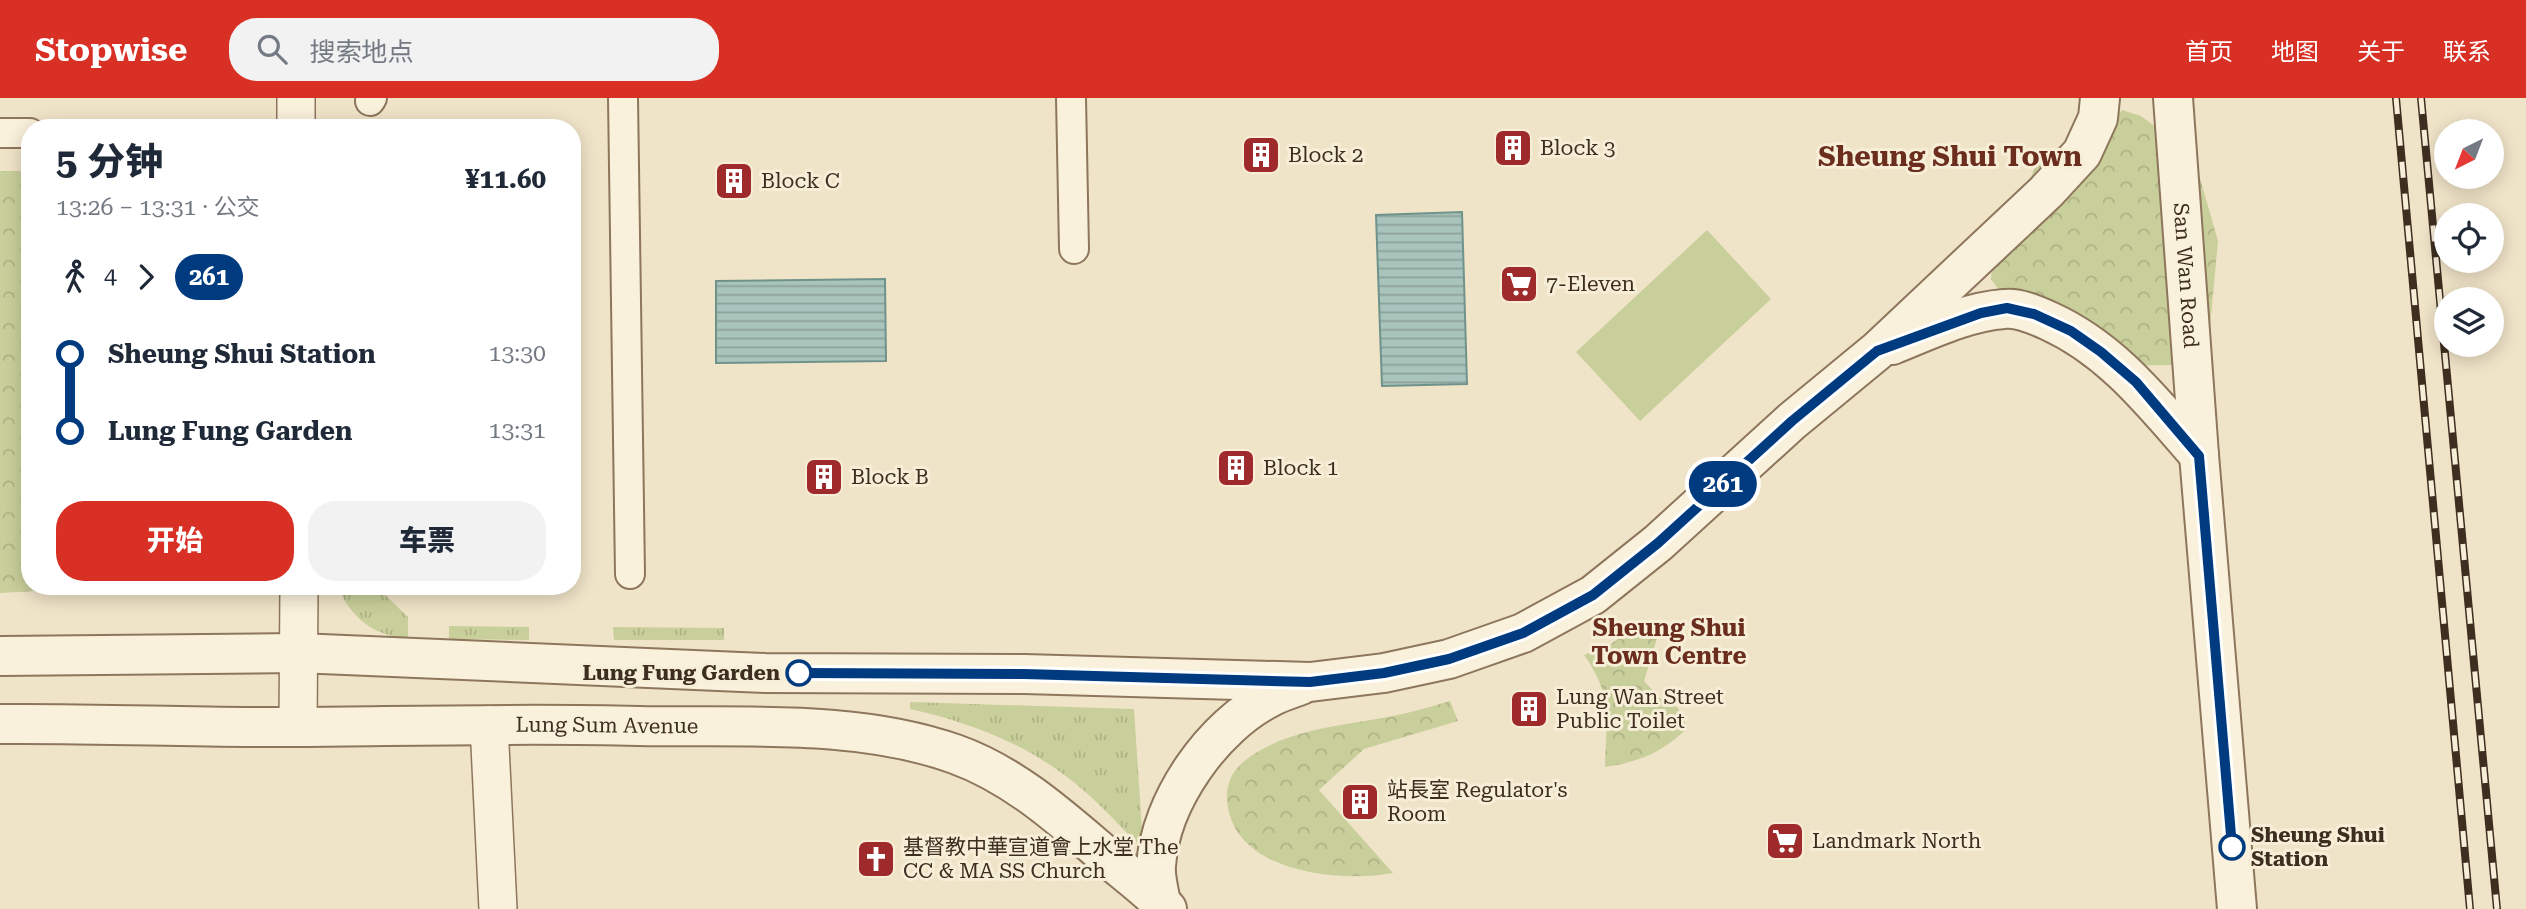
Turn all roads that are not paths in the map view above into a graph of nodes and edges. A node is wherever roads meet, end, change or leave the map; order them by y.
1 (296, 98) edge
2 (623, 98) edge
3 (2100, 98) edge
4 (2173, 98) edge
5 (1070, 101) edge
6 (296, 119) edge
7 (21, 132) edge
8 (0, 133) edge
9 (1073, 249) dead end
10 (1877, 351) junction
11 (2199, 456) junction
12 (630, 574) dead end
13 (299, 595) edge
14 (298, 653) junction
15 (0, 656) edge
16 (1310, 682) junction
17 (0, 723) edge
18 (489, 724) junction
19 (298, 727) junction
20 (1164, 906) edge
21 (498, 909) edge
22 (2237, 909) edge

1 - 6 street
2 - 12 street
3 - 10 street
4 - 11 street, San Wan Road
5 - 9 street
7 - 8 street
10 - 11 street
10 - 16 street
11 - 22 street, San Wan Road
13 - 14 street
14 - 15 street
14 - 16 street
14 - 19 street
16 - 20 street, Lung Sum Avenue
17 - 19 street, Lung Sum Avenue
18 - 19 street, Lung Sum Avenue
18 - 20 street, Lung Sum Avenue
18 - 21 street

